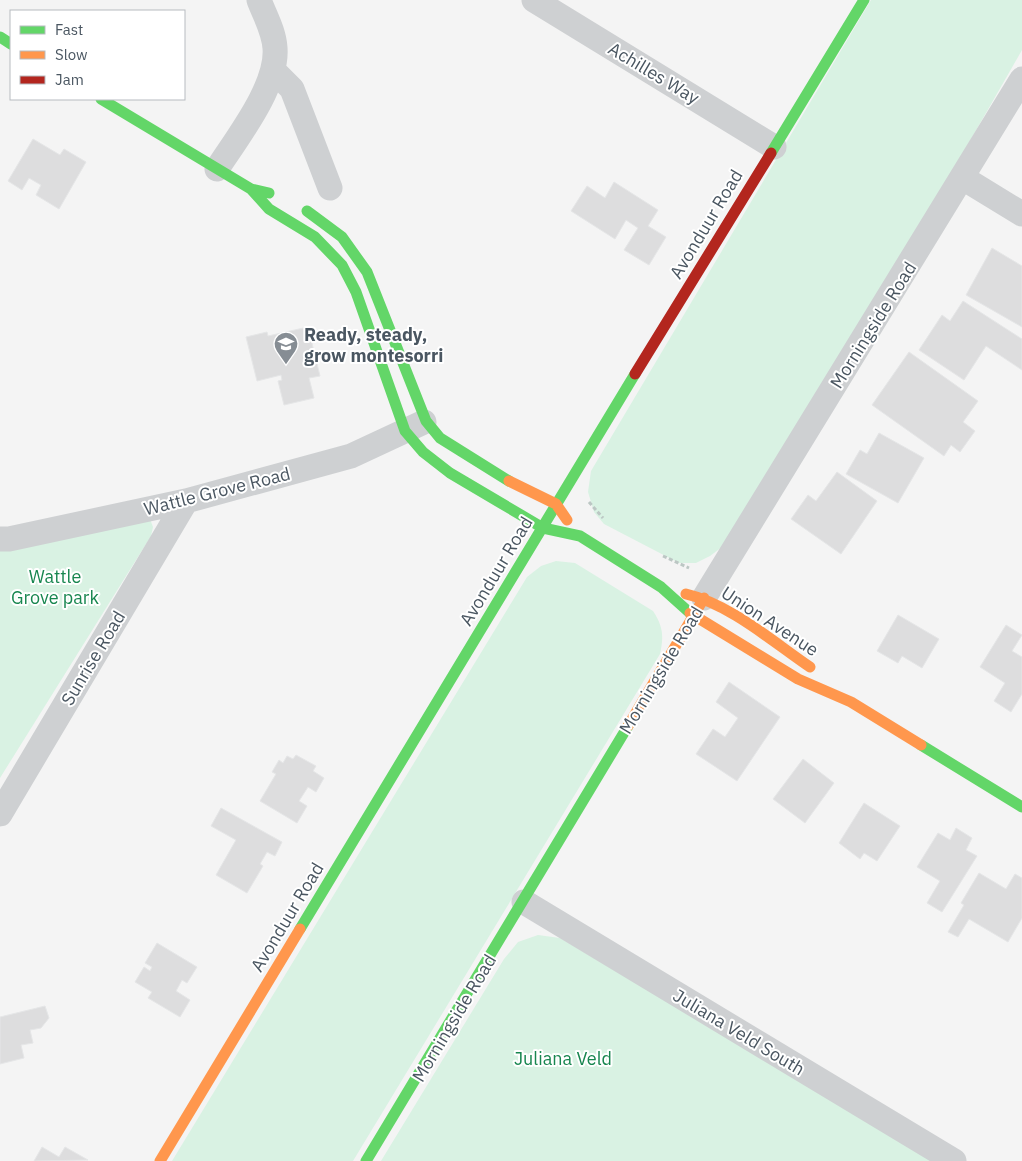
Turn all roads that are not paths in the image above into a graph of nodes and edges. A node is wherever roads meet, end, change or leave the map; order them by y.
1 (259, 0) edge
2 (534, 0) edge
3 (864, 0) edge
4 (273, 70) junction
5 (1022, 79) edge
6 (103, 100) edge
7 (774, 147) junction
8 (217, 169) junction
9 (963, 178) junction
10 (251, 188) junction
11 (330, 188) dead end
12 (279, 195) dead end
13 (294, 204) dead end
14 (1022, 214) edge
15 (416, 426) junction
16 (186, 501) junction
17 (556, 504) junction
18 (543, 528) junction
19 (576, 534) junction
20 (0, 538) edge
21 (661, 587) junction
22 (699, 607) junction
23 (851, 702) junction
24 (1022, 807) edge
25 (0, 814) edge
26 (524, 902) junction
27 (160, 1161) edge
28 (366, 1161) edge
29 (954, 1161) edge

1 - 4 street
2 - 7 street, Achilles Way
3 - 7 street, Avonduur Road
4 - 8 street
4 - 11 street
5 - 9 street, Morningside Road
6 - 8 street
7 - 17 street, Avonduur Road
8 - 10 street
9 - 14 street
9 - 22 street, Morningside Road
10 - 12 street
10 - 15 street
13 - 15 street
15 - 16 street, Wattle Grove Road
15 - 17 street
15 - 18 street
16 - 20 street, Wattle Grove Road
16 - 25 street, Sunrise Road
17 - 18 street, Avonduur Road
17 - 19 street, Union Avenue
18 - 19 street, Union Avenue
18 - 27 street, Avonduur Road
19 - 21 street, Union Avenue
21 - 22 street, Union Avenue
21 - 22 street, Union Avenue
22 - 23 street, Union Avenue
22 - 23 street, Union Avenue
22 - 26 street, Morningside Road
23 - 24 street, Union Avenue
26 - 28 street, Morningside Road
26 - 29 street, Juliana Veld South

